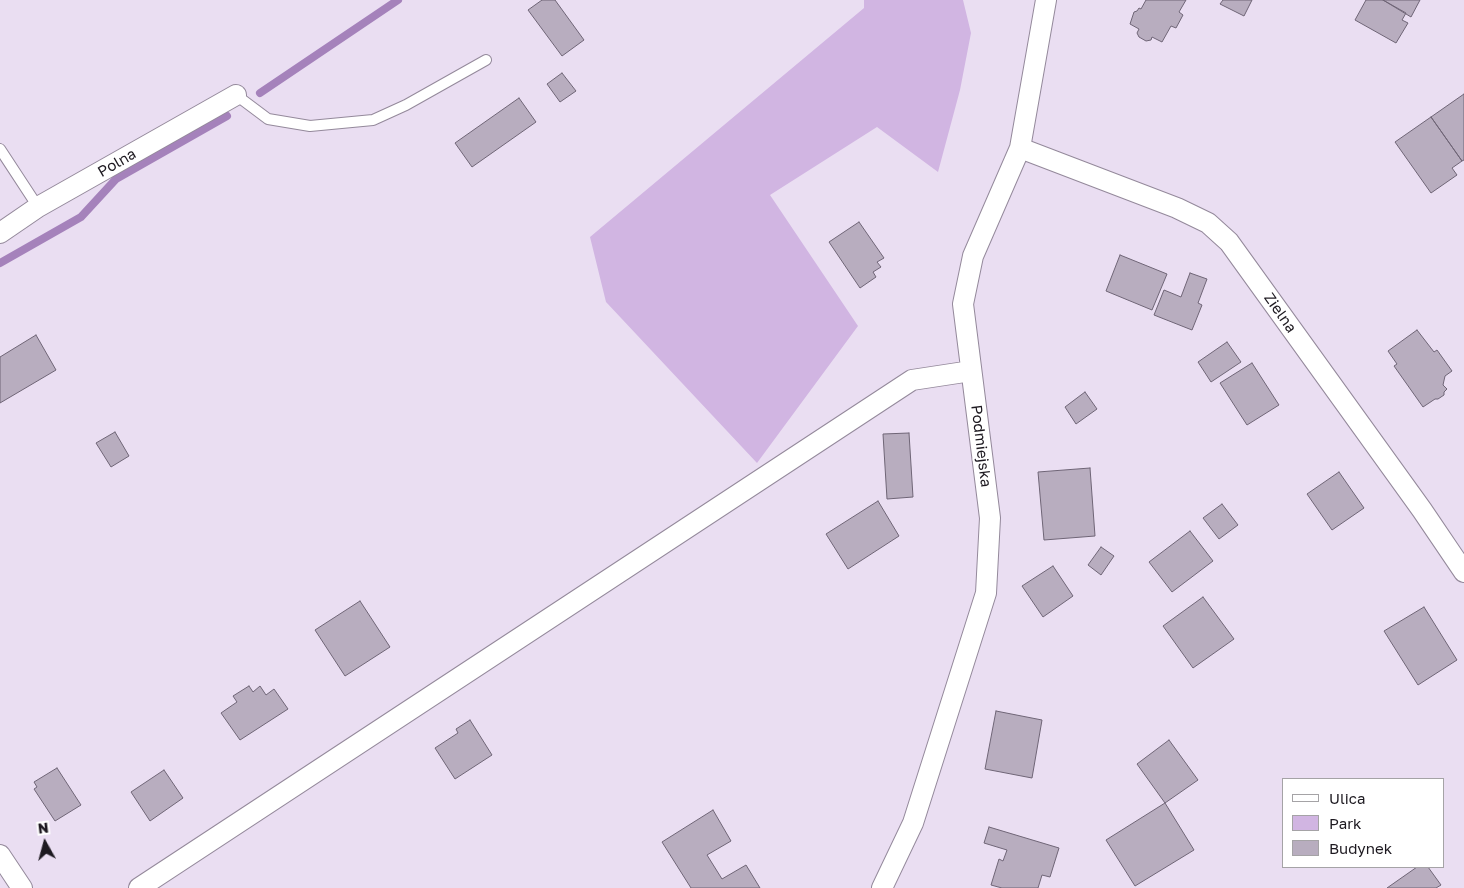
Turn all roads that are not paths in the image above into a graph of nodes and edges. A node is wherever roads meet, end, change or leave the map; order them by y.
1 (1046, 0) edge
2 (486, 60) dead end
3 (236, 95) joint
4 (1020, 148) junction
5 (0, 149) edge
6 (38, 207) junction
7 (0, 234) edge
8 (972, 371) junction
9 (1464, 572) edge
10 (0, 855) edge
11 (22, 888) edge
12 (139, 888) edge
13 (882, 888) edge

1 - 4 street, Podmiejska
2 - 3 lane
3 - 6 street, Polna
4 - 8 street, Podmiejska
4 - 9 street, Zielna
5 - 6 lane
6 - 7 street, Polna
8 - 12 street
8 - 13 street, Podmiejska
10 - 11 street

